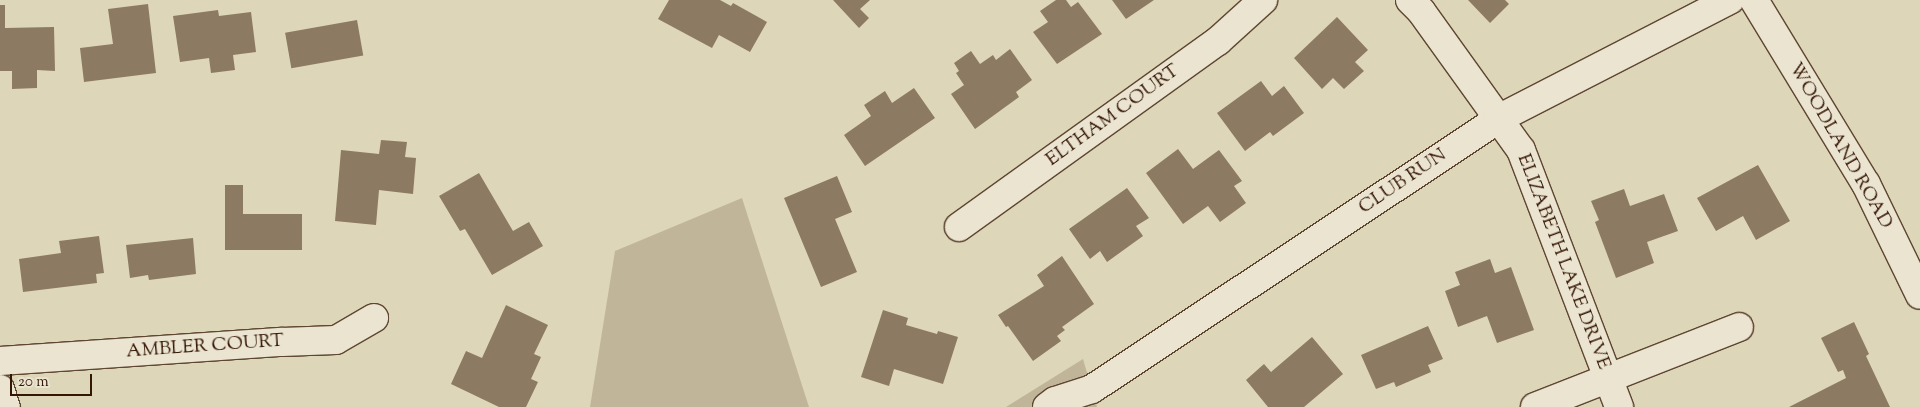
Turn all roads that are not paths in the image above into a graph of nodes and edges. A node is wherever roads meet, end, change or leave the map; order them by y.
1 (1263, 0) edge
2 (1410, 0) edge
3 (1730, 0) edge
4 (1754, 0) edge
5 (1498, 119) junction
6 (959, 227) dead end
7 (1920, 295) edge
8 (374, 318) dead end
9 (1739, 327) dead end
10 (0, 360) edge
11 (1608, 378) junction
12 (0, 389) edge
13 (1090, 398) edge
14 (6, 407) edge
15 (1047, 407) edge
16 (1535, 407) edge
17 (1619, 407) edge

1 - 6 street, ELTHAM COURT
2 - 5 street, ELIZABETH LAKE DRIVE
3 - 5 street, CLUB RUN
4 - 7 street, WOODLAND ROAD
5 - 11 street, ELIZABETH LAKE DRIVE
5 - 13 street, CLUB RUN
8 - 10 street, AMBLER COURT
9 - 11 street
11 - 16 street
11 - 17 street, ELIZABETH LAKE DRIVE
12 - 14 street
13 - 15 street, CLUB RUN

